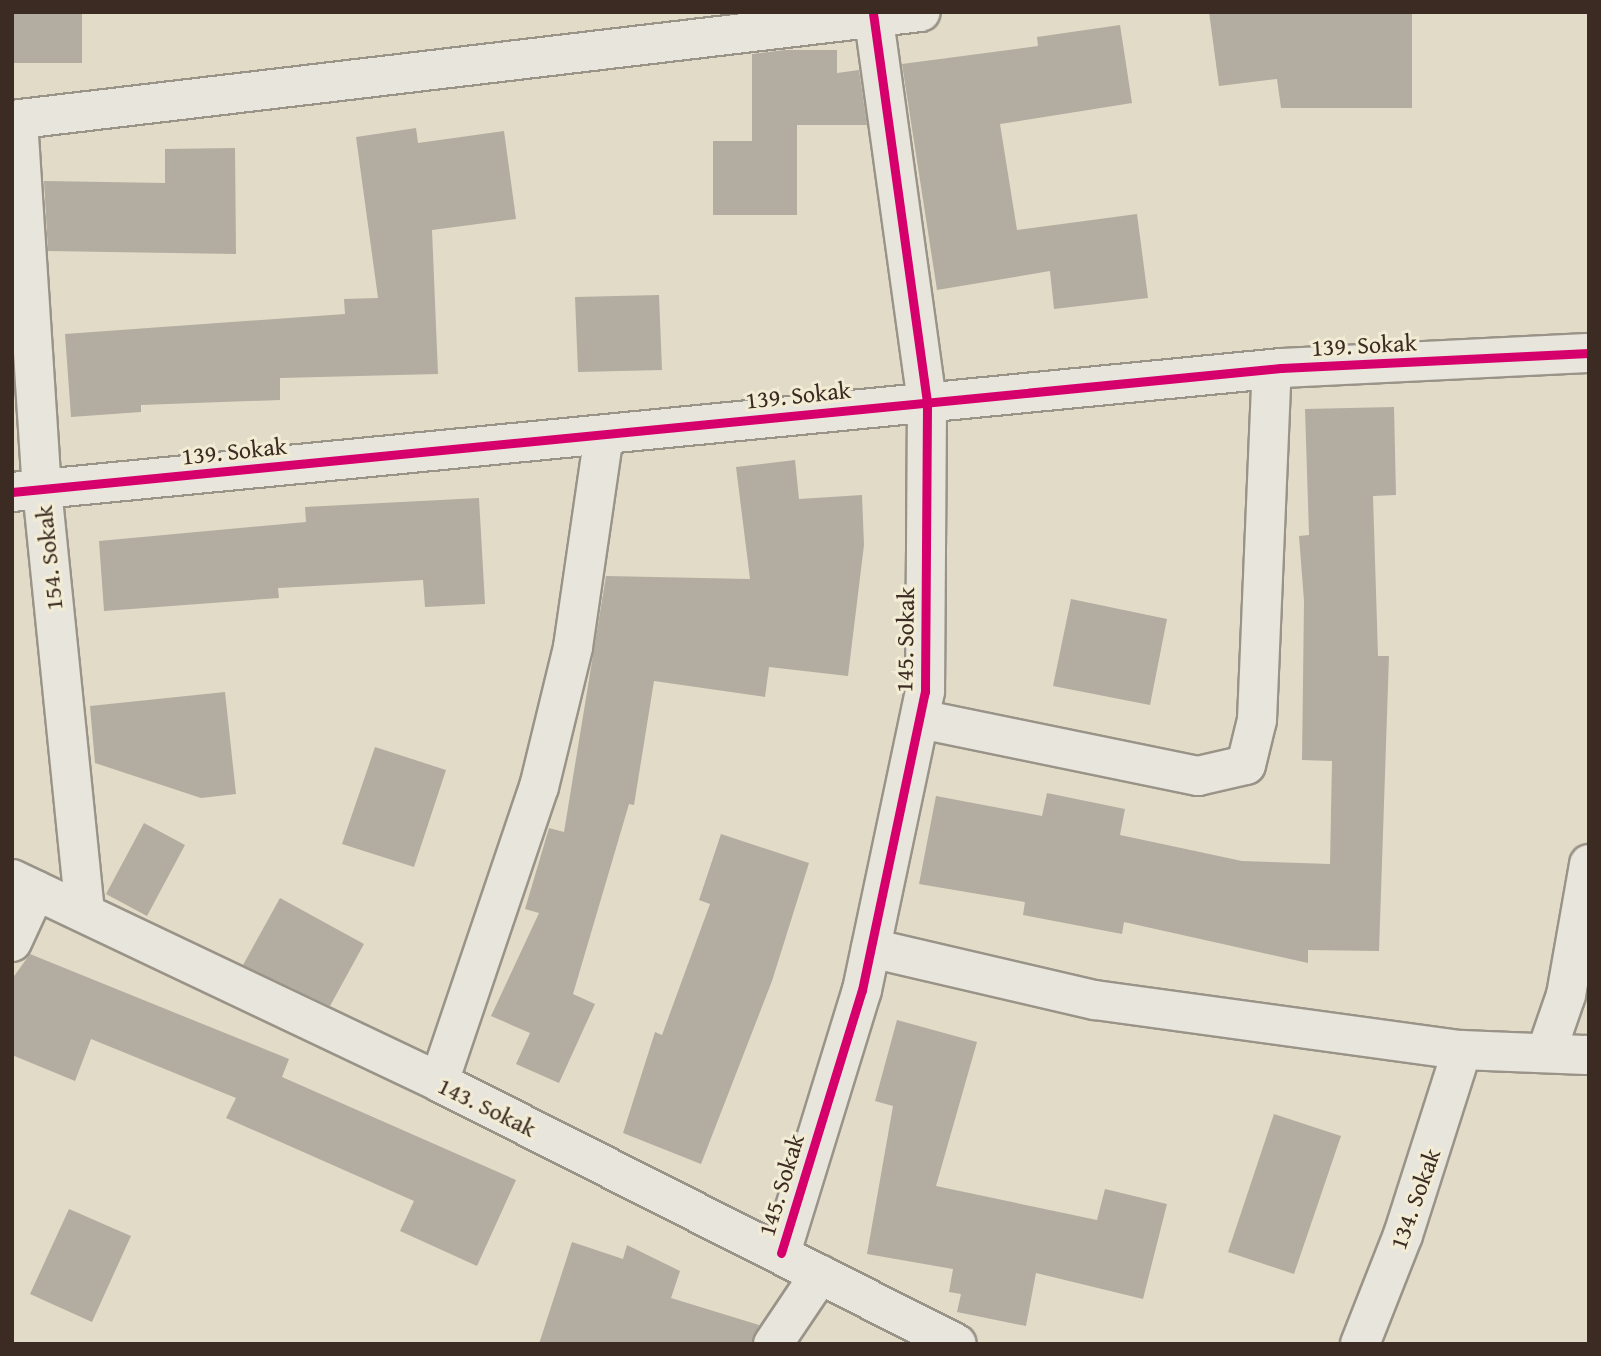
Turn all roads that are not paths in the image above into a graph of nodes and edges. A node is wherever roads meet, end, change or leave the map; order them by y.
1 (921, 12) edge
2 (873, 17) edge
3 (15, 120) edge
4 (1589, 353) edge
5 (1272, 369) junction
6 (927, 402) junction
7 (604, 434) junction
8 (27, 490) edge
9 (920, 719) junction
10 (1589, 864) edge
11 (24, 885) edge
12 (85, 911) junction
13 (12, 942) edge
14 (871, 948) junction
15 (1462, 1050) junction
16 (1546, 1053) junction
17 (1589, 1055) edge
18 (439, 1082) junction
19 (780, 1253) junction
20 (820, 1274) junction
21 (773, 1344) edge
22 (957, 1344) edge
23 (1360, 1344) edge

1 - 2 street
2 - 3 street
2 - 6 street, 145. Sokak
3 - 8 street, 154. Sokak
4 - 5 street, 139. Sokak
5 - 6 street, 139. Sokak
5 - 9 street
6 - 7 street, 139. Sokak
6 - 9 street, 145. Sokak
7 - 8 street, 139. Sokak
7 - 18 street
8 - 12 street, 154. Sokak
9 - 14 street, 145. Sokak
10 - 16 street
11 - 12 street, 143. Sokak
11 - 13 street
12 - 18 street, 143. Sokak
14 - 15 street
14 - 19 street, 145. Sokak
15 - 16 street
15 - 23 street, 134. Sokak
16 - 17 street
18 - 19 street, 143. Sokak
19 - 20 street, 143. Sokak
20 - 21 street
20 - 22 street, 143. Sokak

